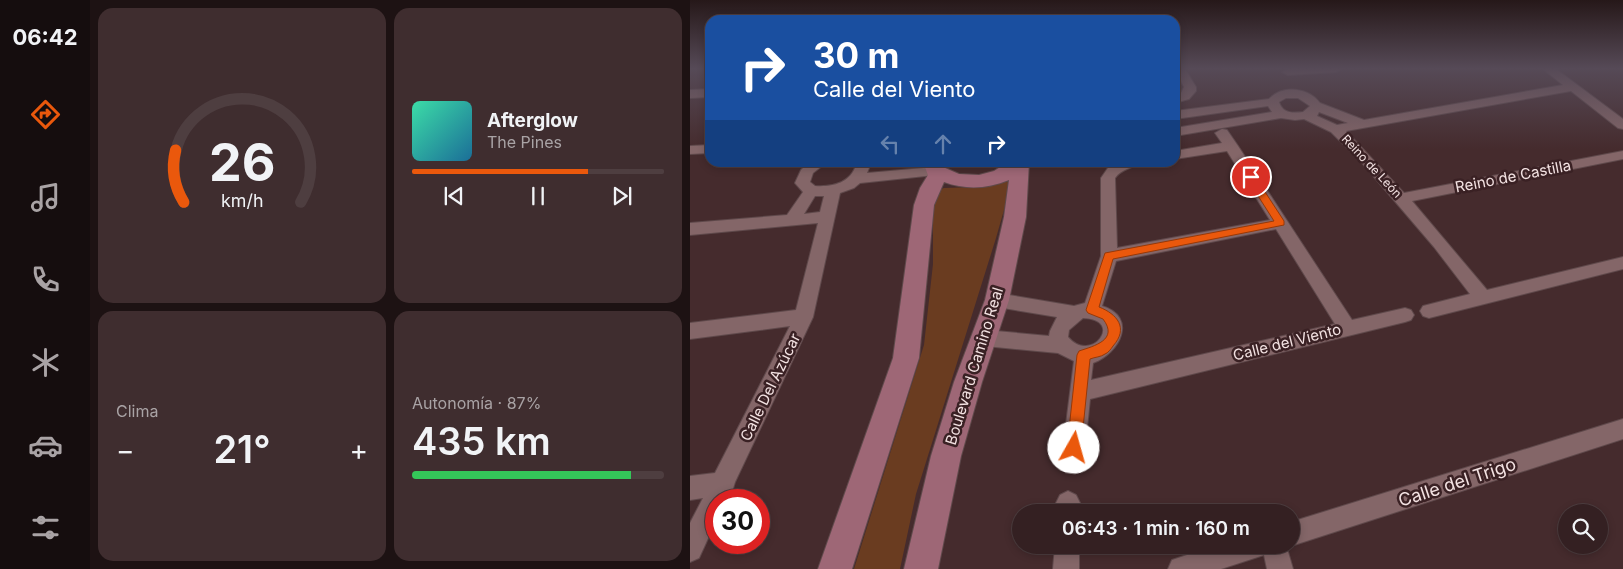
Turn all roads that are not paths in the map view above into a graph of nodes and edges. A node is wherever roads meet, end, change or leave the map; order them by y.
1 (1280, 96) edge
2 (1315, 96) edge
3 (1324, 96) edge
4 (1529, 96) edge
5 (1583, 96) edge
6 (1273, 102) junction
7 (1180, 114) edge
8 (1282, 114) junction
9 (1307, 116) junction
10 (1362, 124) junction
11 (1623, 125) edge
12 (1336, 129) junction
13 (1180, 131) edge
14 (705, 149) edge
15 (690, 150) edge
16 (1180, 153) edge
17 (1623, 155) edge
18 (813, 167) edge
19 (862, 167) edge
20 (1015, 167) edge
21 (1020, 167) edge
22 (1118, 167) edge
23 (936, 169) edge
24 (856, 179) junction
25 (833, 190) junction
26 (811, 191) junction
27 (1402, 198) junction
28 (828, 217) junction
29 (792, 220) junction
30 (1280, 223) junction
31 (690, 229) edge
32 (1109, 256) junction
33 (1623, 263) edge
34 (1483, 297) junction
35 (997, 300) junction
36 (1083, 311) junction
37 (1430, 311) dead end
38 (1405, 315) dead end
39 (804, 317) junction
40 (1348, 329) junction
41 (690, 331) edge
42 (985, 338) junction
43 (1062, 345) junction
44 (1084, 355) junction
45 (1081, 392) junction
46 (1623, 429) edge
47 (1074, 448) dead end
48 (724, 484) junction
49 (690, 488) edge
50 (1300, 531) edge
51 (690, 549) edge
52 (1067, 554) edge
53 (1228, 554) edge
54 (1276, 554) edge
55 (836, 569) edge
56 (921, 569) edge
57 (1066, 569) edge
58 (1181, 569) edge
59 (1280, 569) edge

1 - 6 street
2 - 9 street
3 - 10 street
4 - 10 street, Reino de León
5 - 11 street
6 - 7 street
6 - 8 street
8 - 9 street
8 - 13 street
9 - 12 street
10 - 12 street, Reino de León
12 - 27 street, Reino de León
14 - 15 street
16 - 30 street, Calle del Viento
17 - 27 street, Reino de Castilla
18 - 26 street
19 - 24 street
20 - 23 street
21 - 35 street, Boulevard Camino Real
22 - 32 street
23 - 24 street
23 - 55 street
24 - 25 street
25 - 26 street
25 - 28 street, Calle Del Azúcar
26 - 29 street
27 - 34 street, Reino de León
28 - 29 street
28 - 39 street, Calle Del Azúcar
29 - 31 street
30 - 32 street
30 - 40 street, Calle del Viento
32 - 36 street
33 - 34 street
34 - 37 street
35 - 36 street
35 - 42 street, Boulevard Camino Real
36 - 43 street
36 - 44 street
38 - 40 street
39 - 41 street
39 - 48 street, Calle Del Azúcar
40 - 45 street, Calle del Viento
42 - 43 street
42 - 56 street, Boulevard Camino Real
43 - 44 street
44 - 45 street
45 - 47 street
46 - 50 street, Calle del Trigo
48 - 49 street
48 - 51 street, Calle Del Azúcar
52 - 57 street
53 - 58 street
54 - 59 street

